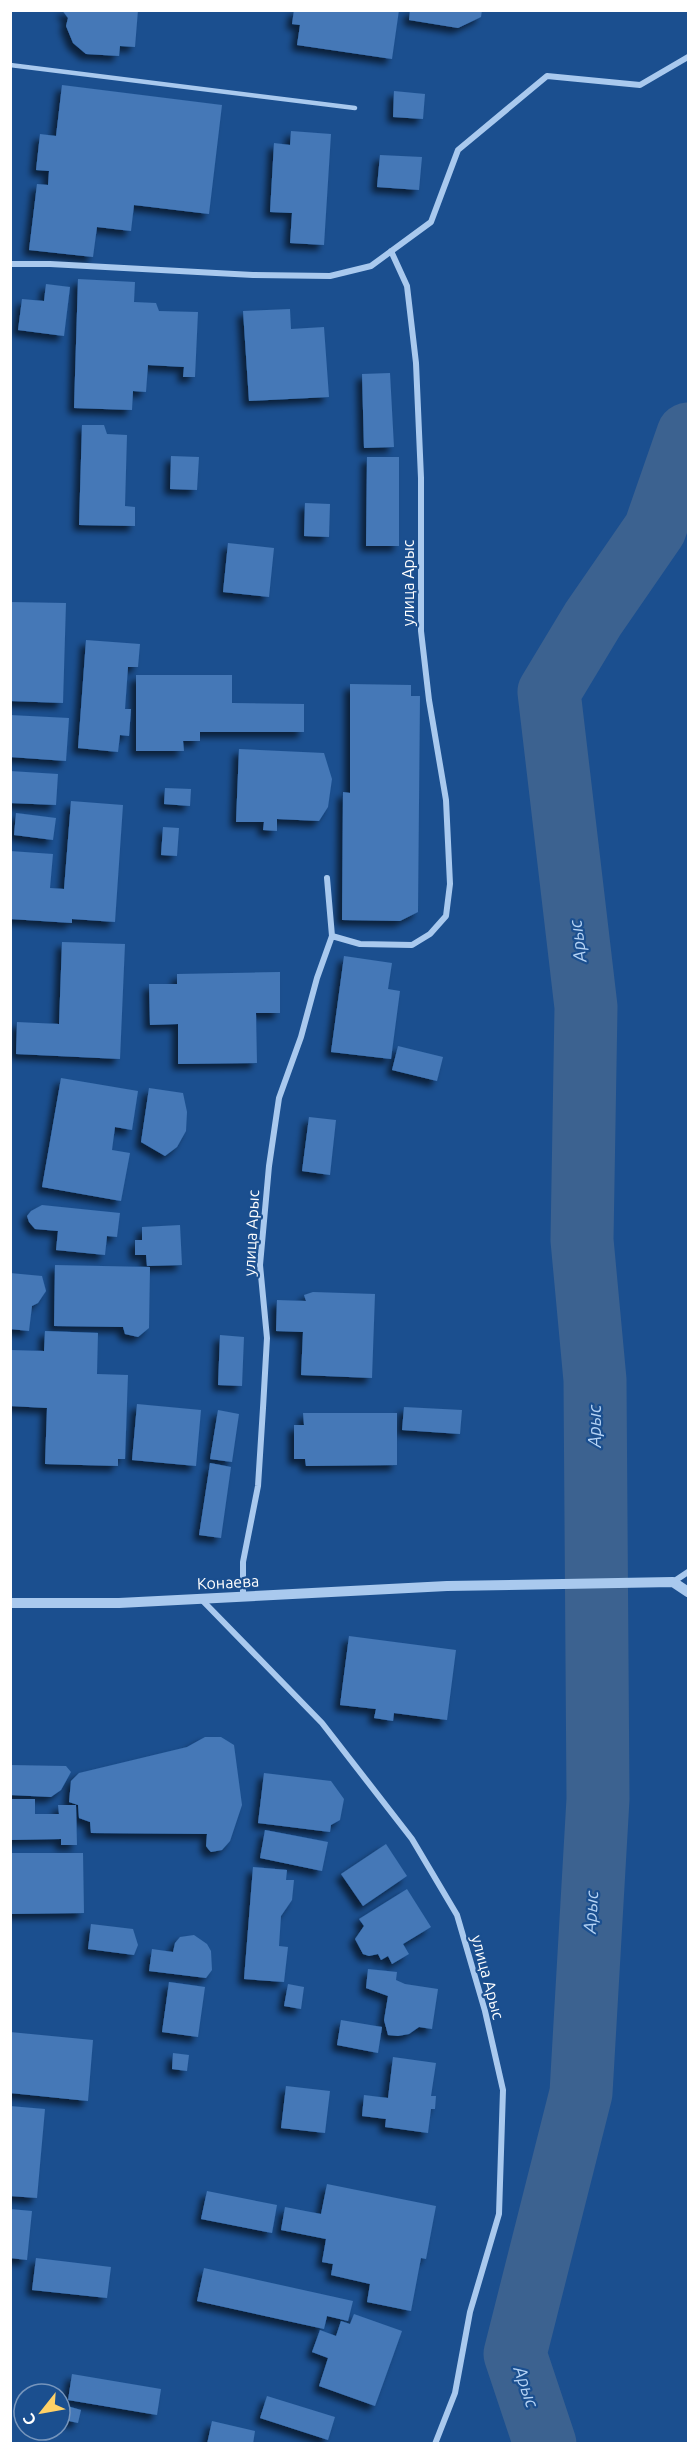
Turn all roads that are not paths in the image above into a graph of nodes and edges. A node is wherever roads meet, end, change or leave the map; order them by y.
1 (688, 57) edge
2 (10, 65) edge
3 (355, 108) dead end
4 (391, 251) junction
5 (10, 264) edge
6 (327, 878) dead end
7 (332, 936) junction
8 (688, 1572) edge
9 (673, 1582) junction
10 (688, 1592) edge
11 (243, 1597) junction
12 (201, 1599) junction
13 (10, 1603) edge
14 (435, 2444) edge

1 - 4 street
2 - 3 lane
4 - 5 street
4 - 7 street, улица Арыс
6 - 7 street, улица Арыс
7 - 11 street, улица Арыс
8 - 9 street
9 - 10 street
9 - 11 street, Конаева
11 - 12 street, Конаева
12 - 13 street, Конаева
12 - 14 street, улица Арыс

